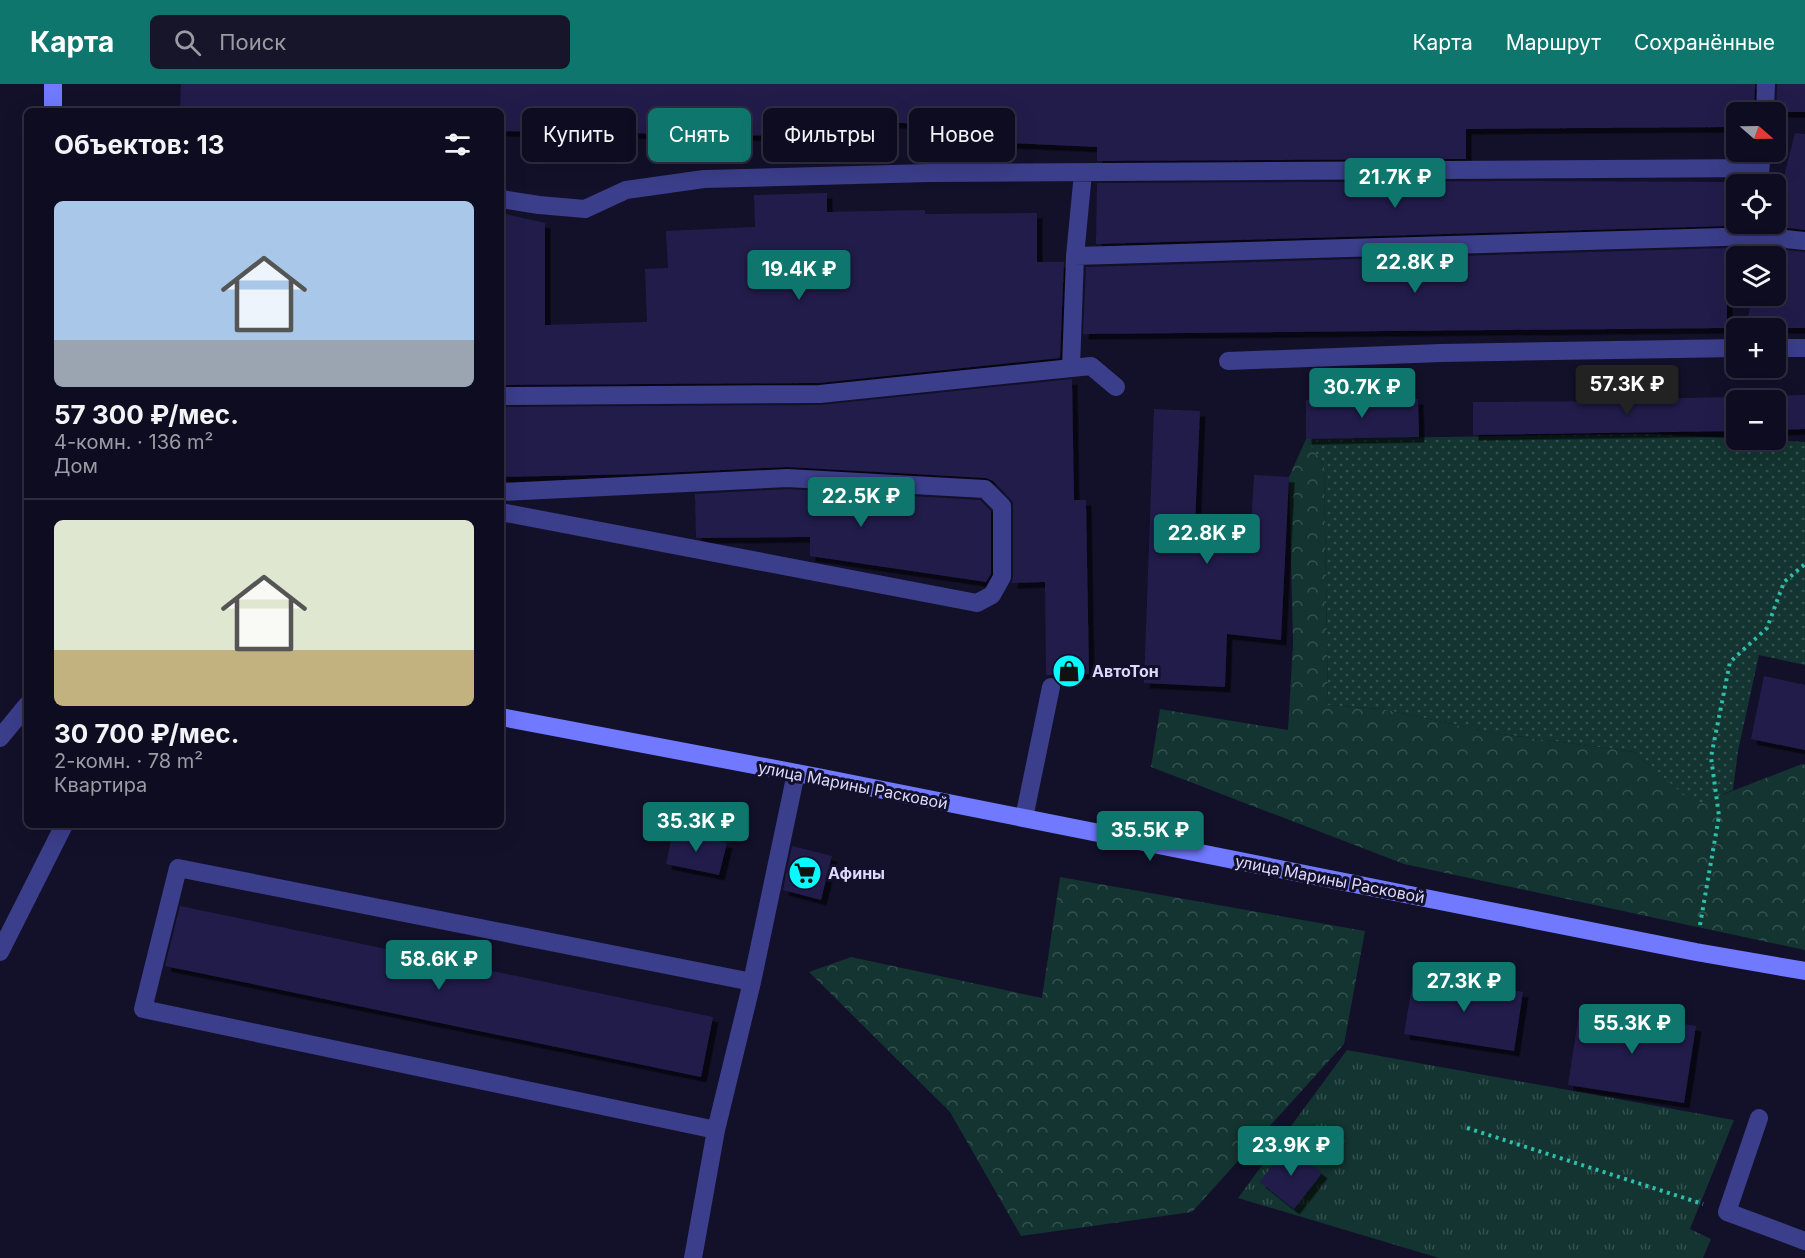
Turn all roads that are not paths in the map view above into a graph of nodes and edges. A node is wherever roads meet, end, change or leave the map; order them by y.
1 (53, 84) edge
2 (1766, 84) edge
3 (1765, 102) edge
4 (53, 108) edge
5 (1760, 168) edge
6 (1083, 173) junction
7 (504, 200) edge
8 (1726, 231) edge
9 (1775, 234) edge
10 (1805, 241) edge
11 (1075, 256) junction
12 (1726, 348) edge
13 (1786, 348) edge
14 (1805, 348) edge
15 (1228, 361) dead end
16 (1071, 367) junction
17 (1116, 387) dead end
18 (504, 396) edge
19 (504, 492) edge
20 (504, 513) edge
21 (1051, 687) dead end
22 (24, 709) edge
23 (504, 718) edge
24 (0, 738) edge
25 (796, 773) junction
26 (1024, 818) junction
27 (62, 828) edge
28 (0, 951) edge
29 (1805, 971) edge
30 (752, 982) junction
31 (1759, 1118) dead end
32 (716, 1130) junction
33 (1805, 1241) edge
34 (693, 1258) edge

1 - 4 main road
2 - 3 street
5 - 6 street
6 - 7 street
6 - 11 street
8 - 11 street
9 - 10 street
11 - 16 street
12 - 15 street
13 - 14 street
16 - 17 street
16 - 18 street
19 - 20 street
21 - 26 street
22 - 24 street
23 - 25 main road, улица Марины Расковой
25 - 26 main road, улица Марины Расковой
25 - 30 street
26 - 29 main road, улица Марины Расковой
27 - 28 street
30 - 32 street
30 - 32 street
31 - 33 street
32 - 34 street

